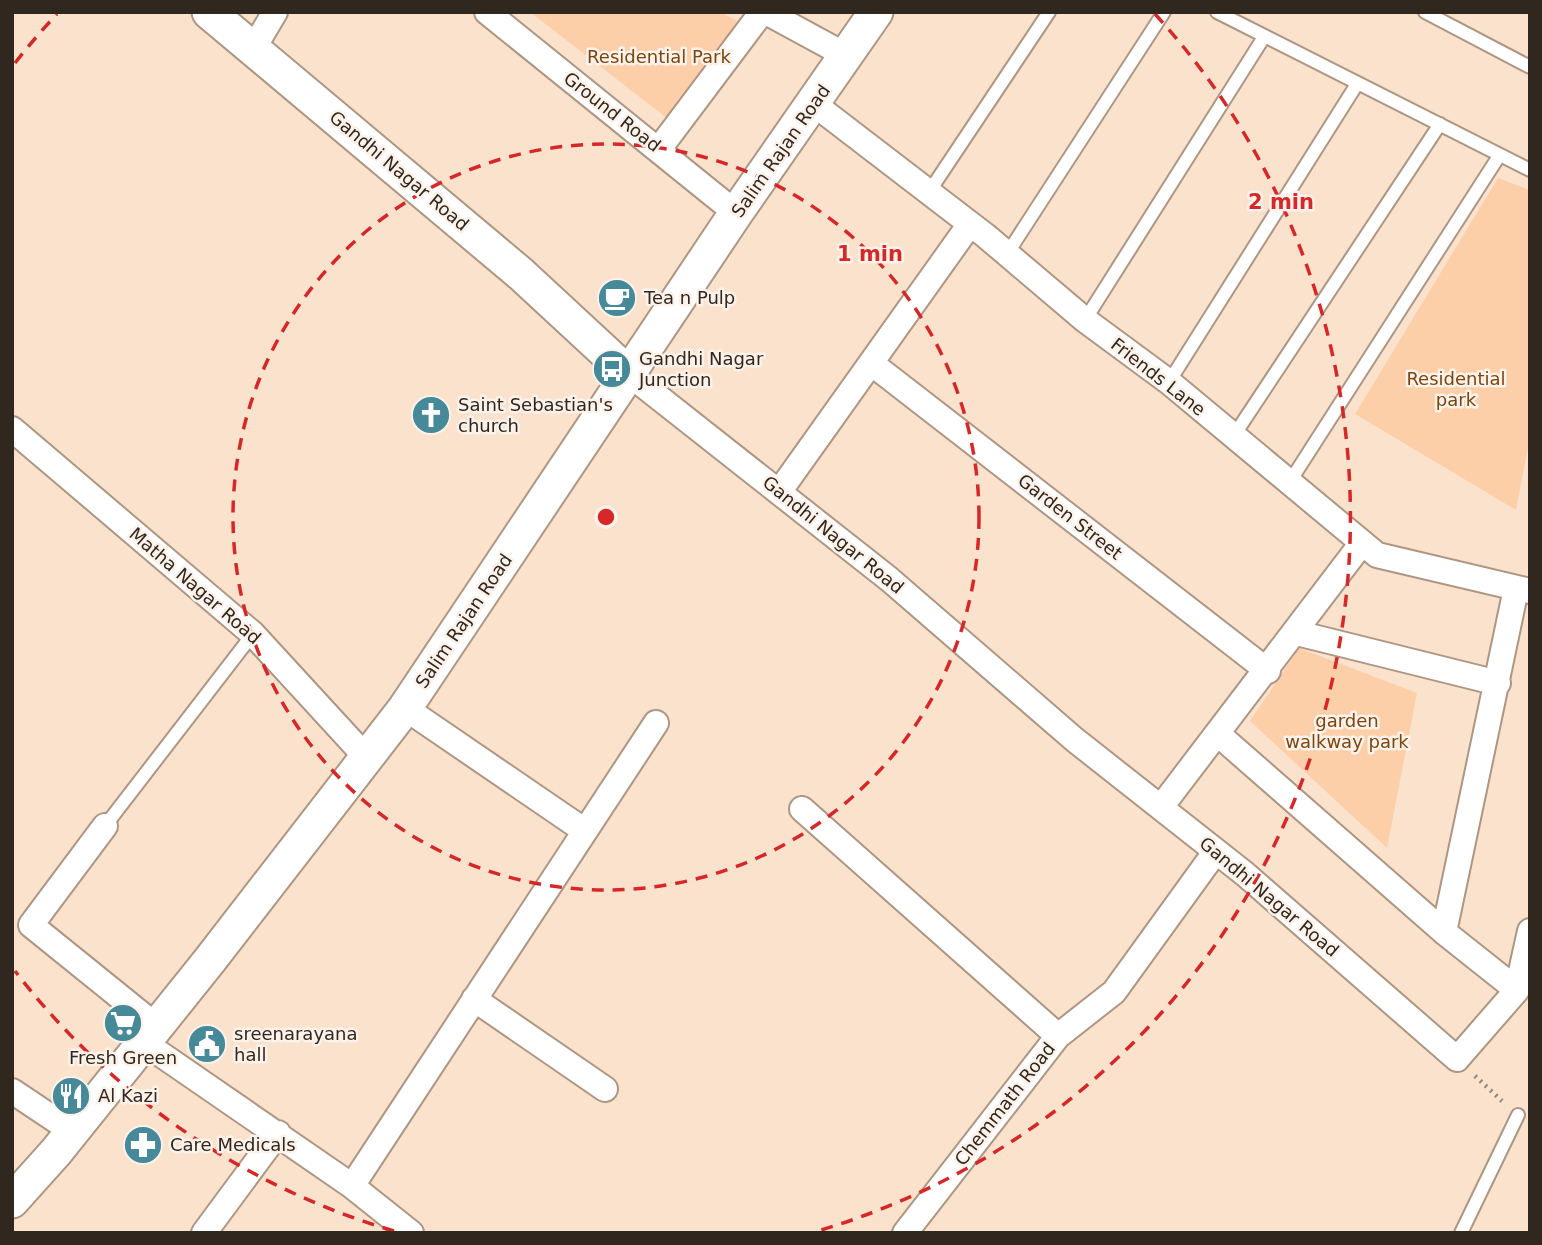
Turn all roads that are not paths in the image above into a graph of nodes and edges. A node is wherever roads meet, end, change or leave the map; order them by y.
1 (209, 12) edge
2 (275, 12) edge
3 (487, 12) edge
4 (764, 12) edge
5 (876, 12) edge
6 (1049, 12) edge
7 (1164, 12) edge
8 (1217, 12) edge
9 (1425, 12) edge
10 (1264, 37) junction
11 (253, 49) junction
12 (847, 56) junction
13 (1530, 67) edge
14 (1357, 84) junction
15 (814, 104) junction
16 (1440, 124) junction
17 (659, 149) junction
18 (1499, 156) junction
19 (1530, 170) edge
20 (929, 192) junction
21 (736, 213) junction
22 (970, 223) junction
23 (1007, 254) junction
24 (1085, 320) junction
25 (871, 363) junction
26 (629, 374) junction
27 (1169, 382) junction
28 (12, 429) edge
29 (1233, 437) junction
30 (1289, 482) junction
31 (779, 492) junction
32 (1362, 543) junction
33 (1523, 590) edge
34 (1297, 632) junction
35 (253, 634) junction
36 (1268, 671) junction
37 (1498, 683) junction
38 (405, 708) junction
39 (656, 723) dead end
40 (1219, 734) junction
41 (366, 757) junction
42 (1161, 807) junction
43 (802, 808) dead end
44 (105, 826) joint
45 (585, 831) junction
46 (1216, 851) junction
47 (1530, 931) edge
48 (1444, 933) junction
49 (1517, 990) junction
50 (474, 999) junction
51 (149, 1034) junction
52 (1058, 1036) junction
53 (605, 1089) dead end
54 (12, 1091) edge
55 (1518, 1115) road end
56 (72, 1131) junction
57 (278, 1133) junction
58 (352, 1186) junction
59 (12, 1201) edge
60 (204, 1233) edge
61 (411, 1233) edge
62 (905, 1233) edge
63 (1461, 1233) edge

1 - 11 main road, Gandhi Nagar Road
2 - 11 street
3 - 17 street, Ground Road
4 - 12 street
4 - 17 street
5 - 12 main road, Salim Rajan Road
6 - 20 lane
7 - 23 lane
8 - 10 lane
9 - 13 lane
10 - 14 lane
10 - 24 lane
11 - 26 main road, Gandhi Nagar Road
12 - 15 main road, Salim Rajan Road
14 - 16 lane
14 - 27 lane
15 - 20 street, Friends Lane
15 - 21 main road, Salim Rajan Road
16 - 18 lane
16 - 29 lane
17 - 21 street, Ground Road
18 - 19 lane
18 - 30 lane
20 - 22 street, Friends Lane
21 - 26 main road, Salim Rajan Road
22 - 23 street, Friends Lane
22 - 25 street
23 - 24 street, Friends Lane
24 - 27 street, Friends Lane
25 - 31 street
25 - 36 street, Garden Street
26 - 31 street, Gandhi Nagar Road
26 - 38 main road, Salim Rajan Road
27 - 29 street, Friends Lane
28 - 35 street, Matha Nagar Road
29 - 30 street, Friends Lane
30 - 32 street, Friends Lane
31 - 42 street, Gandhi Nagar Road
32 - 33 street, Friends Lane
32 - 34 street
33 - 37 street
34 - 36 street
34 - 37 street
35 - 41 street, Matha Nagar Road
35 - 44 lane
36 - 40 street
37 - 48 street
38 - 41 main road, Salim Rajan Road
38 - 45 street
39 - 45 street
40 - 42 street
40 - 48 street
41 - 51 main road, Salim Rajan Road
42 - 46 street, Gandhi Nagar Road
43 - 52 street
44 - 51 street
45 - 50 street
46 - 49 street, Gandhi Nagar Road
46 - 52 street, Chemmath Road
47 - 49 street
48 - 49 street
50 - 53 street
50 - 58 street
51 - 56 main road, Salim Rajan Road
51 - 57 street
52 - 62 street, Chemmath Road
54 - 56 street
55 - 63 lane
56 - 59 main road, Salim Rajan Road
57 - 58 street
57 - 60 street
58 - 61 street

